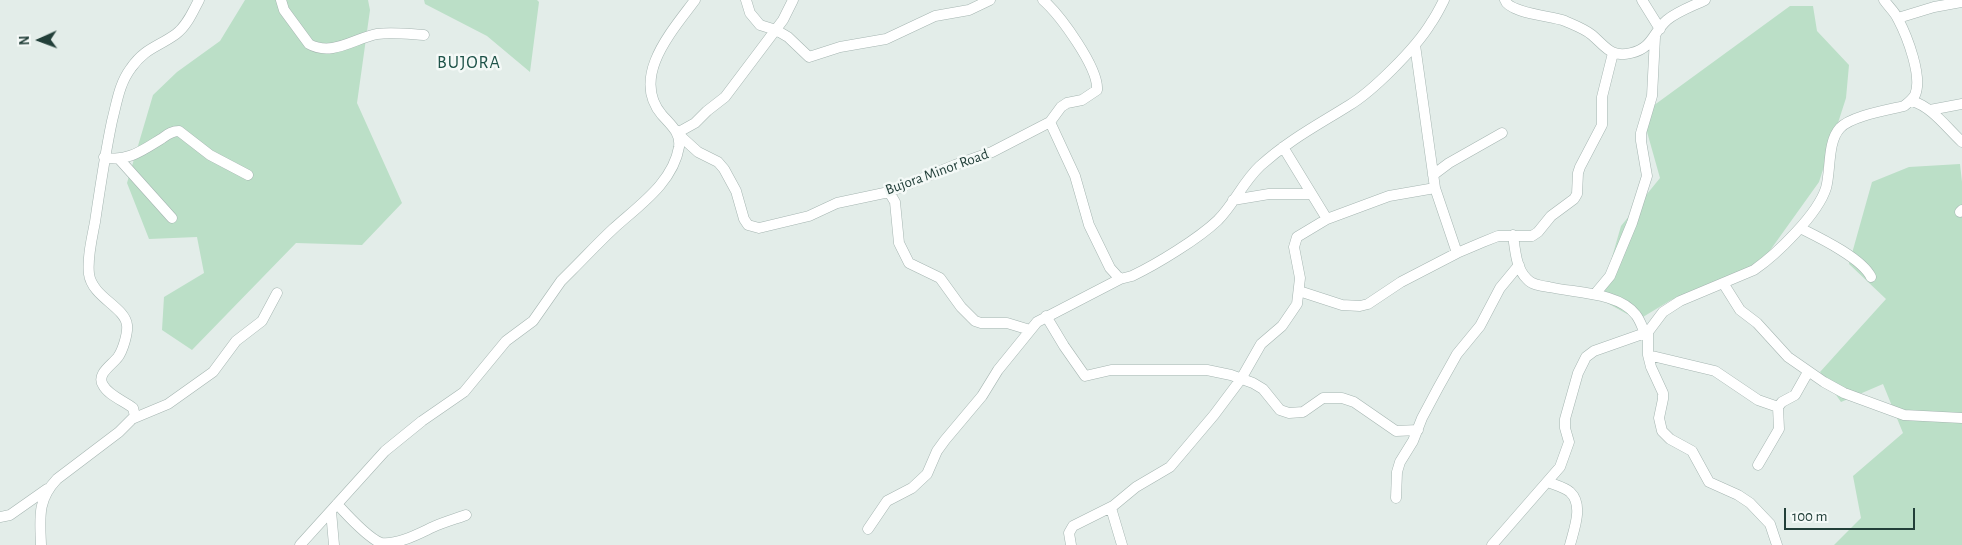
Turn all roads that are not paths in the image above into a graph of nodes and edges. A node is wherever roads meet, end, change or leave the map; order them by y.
1 (199, 0) edge
2 (281, 0) edge
3 (694, 0) edge
4 (746, 0) edge
5 (793, 0) edge
6 (990, 0) edge
7 (1043, 0) edge
8 (1444, 0) edge
9 (1505, 0) edge
10 (1642, 0) edge
11 (1705, 0) edge
12 (1884, 0) edge
13 (1962, 2) edge
14 (1898, 18) junction
15 (776, 30) junction
16 (1657, 33) junction
17 (424, 35) dead end
18 (1415, 45) junction
19 (1613, 53) junction
20 (1912, 100) junction
21 (1962, 104) edge
22 (1930, 110) junction
23 (1050, 122) junction
24 (677, 132) junction
25 (1502, 133) dead end
26 (1962, 142) edge
27 (1283, 147) junction
28 (104, 157) junction
29 (120, 160) junction
30 (248, 175) dead end
31 (1433, 175) junction
32 (1435, 188) junction
33 (889, 192) junction
34 (1310, 194) junction
35 (1233, 200) junction
36 (172, 218) dead end
37 (1327, 219) junction
38 (1800, 228) junction
39 (1513, 235) junction
40 (1457, 253) junction
41 (1519, 264) junction
42 (1870, 277) dead end
43 (1120, 279) junction
44 (1723, 283) junction
45 (1299, 291) junction
46 (276, 293) dead end
47 (1595, 294) junction
48 (1046, 316) junction
49 (1030, 330) junction
50 (1646, 332) junction
51 (1648, 355) junction
52 (1808, 372) junction
53 (1240, 379) junction
54 (1778, 407) junction
55 (1962, 418) edge
56 (132, 419) junction
57 (1418, 430) junction
58 (1758, 465) dead end
59 (1548, 482) junction
60 (48, 488) junction
61 (1396, 498) dead end
62 (334, 507) junction
63 (1111, 508) junction
64 (466, 515) dead end
65 (0, 517) edge
66 (868, 529) dead end
67 (41, 545) edge
68 (300, 545) edge
69 (334, 545) edge
70 (1071, 545) edge
71 (1122, 545) edge
72 (1492, 545) edge
73 (1570, 545) edge
74 (1777, 545) edge

1 - 28 street
2 - 17 street
3 - 24 street
4 - 15 street
5 - 15 street
6 - 15 street
7 - 23 street, Bujora Minor Road
8 - 18 street
9 - 19 street
10 - 16 street
11 - 16 street
12 - 14 street
13 - 14 street
14 - 20 street
15 - 24 street
16 - 19 street
16 - 47 street
18 - 27 street
18 - 31 street
19 - 39 street
20 - 22 street
20 - 38 street
21 - 22 street
22 - 26 street
23 - 33 street, Bujora Minor Road
23 - 43 street
24 - 33 street, Bujora Minor Road
24 - 62 street
25 - 31 street
27 - 34 street
27 - 35 street
28 - 29 street
28 - 56 street
29 - 30 street
29 - 36 street
31 - 32 street
32 - 37 street
32 - 40 street
33 - 49 street
34 - 35 street
34 - 37 street
35 - 43 street
37 - 45 street
38 - 42 street
38 - 44 street
39 - 40 street
39 - 41 street
40 - 45 street
41 - 47 street
41 - 57 street
43 - 48 street
44 - 50 street
44 - 52 street
45 - 53 street
46 - 56 street
47 - 50 street
48 - 49 street
48 - 53 street
49 - 66 street
50 - 51 street
50 - 59 street
51 - 54 street
51 - 74 street
52 - 54 street
52 - 55 street
53 - 57 street
53 - 63 street
54 - 58 street
56 - 60 street
57 - 61 street
59 - 72 street
59 - 73 street
60 - 65 street
60 - 67 street
62 - 64 street
62 - 68 street
62 - 69 street
63 - 70 street
63 - 71 street

